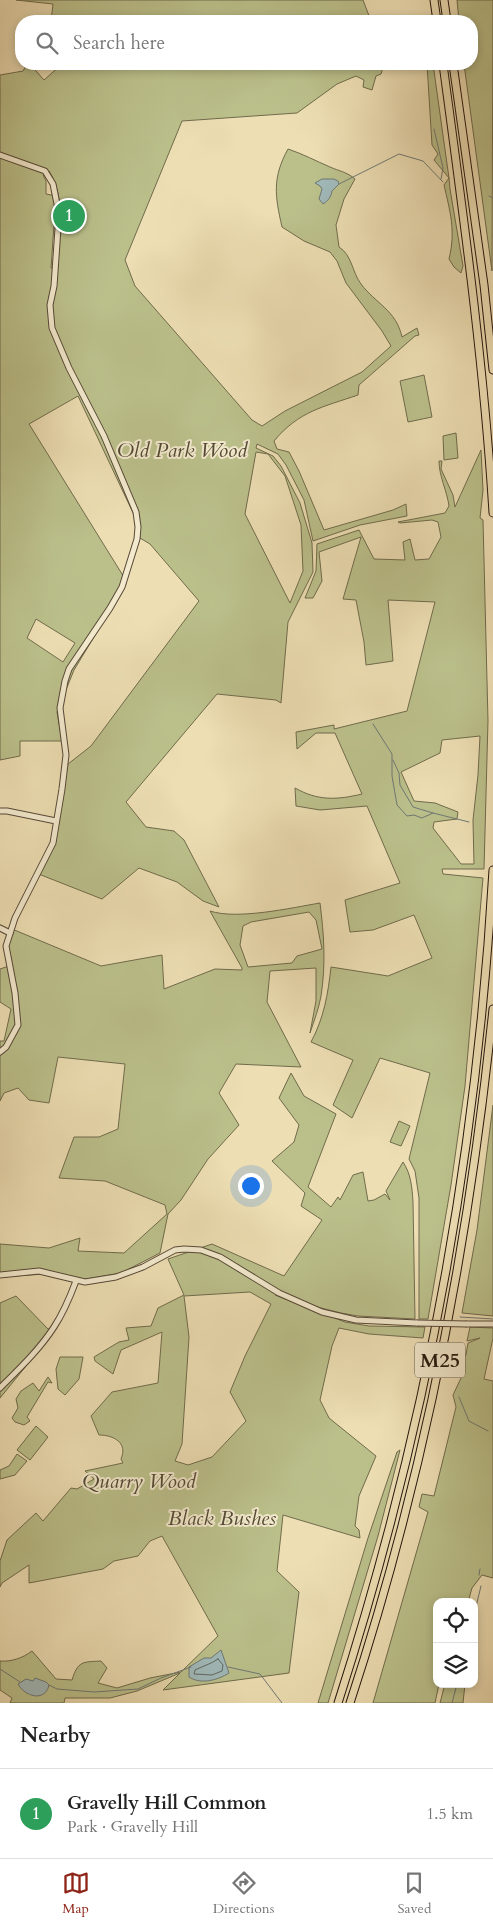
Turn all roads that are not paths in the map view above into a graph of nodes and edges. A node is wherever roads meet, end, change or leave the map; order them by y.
1 (434, 0) edge
2 (445, 0) edge
3 (436, 15) edge
4 (446, 15) edge
5 (444, 70) edge
6 (454, 70) edge
7 (0, 155) edge
8 (493, 370) edge
9 (493, 513) edge
10 (0, 811) edge
11 (56, 821) junction
12 (493, 870) edge
13 (0, 928) edge
14 (10, 934) junction
15 (493, 1009) edge
16 (0, 1052) edge
17 (0, 1275) edge
18 (76, 1281) junction
19 (493, 1324) edge
20 (0, 1388) edge
21 (338, 1703) edge
22 (350, 1703) edge

1 - 3 highway
2 - 4 highway
5 - 9 highway
6 - 8 highway
7 - 11 street
10 - 11 street
11 - 14 street
12 - 21 highway, M25
13 - 14 street
14 - 16 street
15 - 22 highway, M25
17 - 18 street
18 - 19 street, bridge
18 - 20 street

